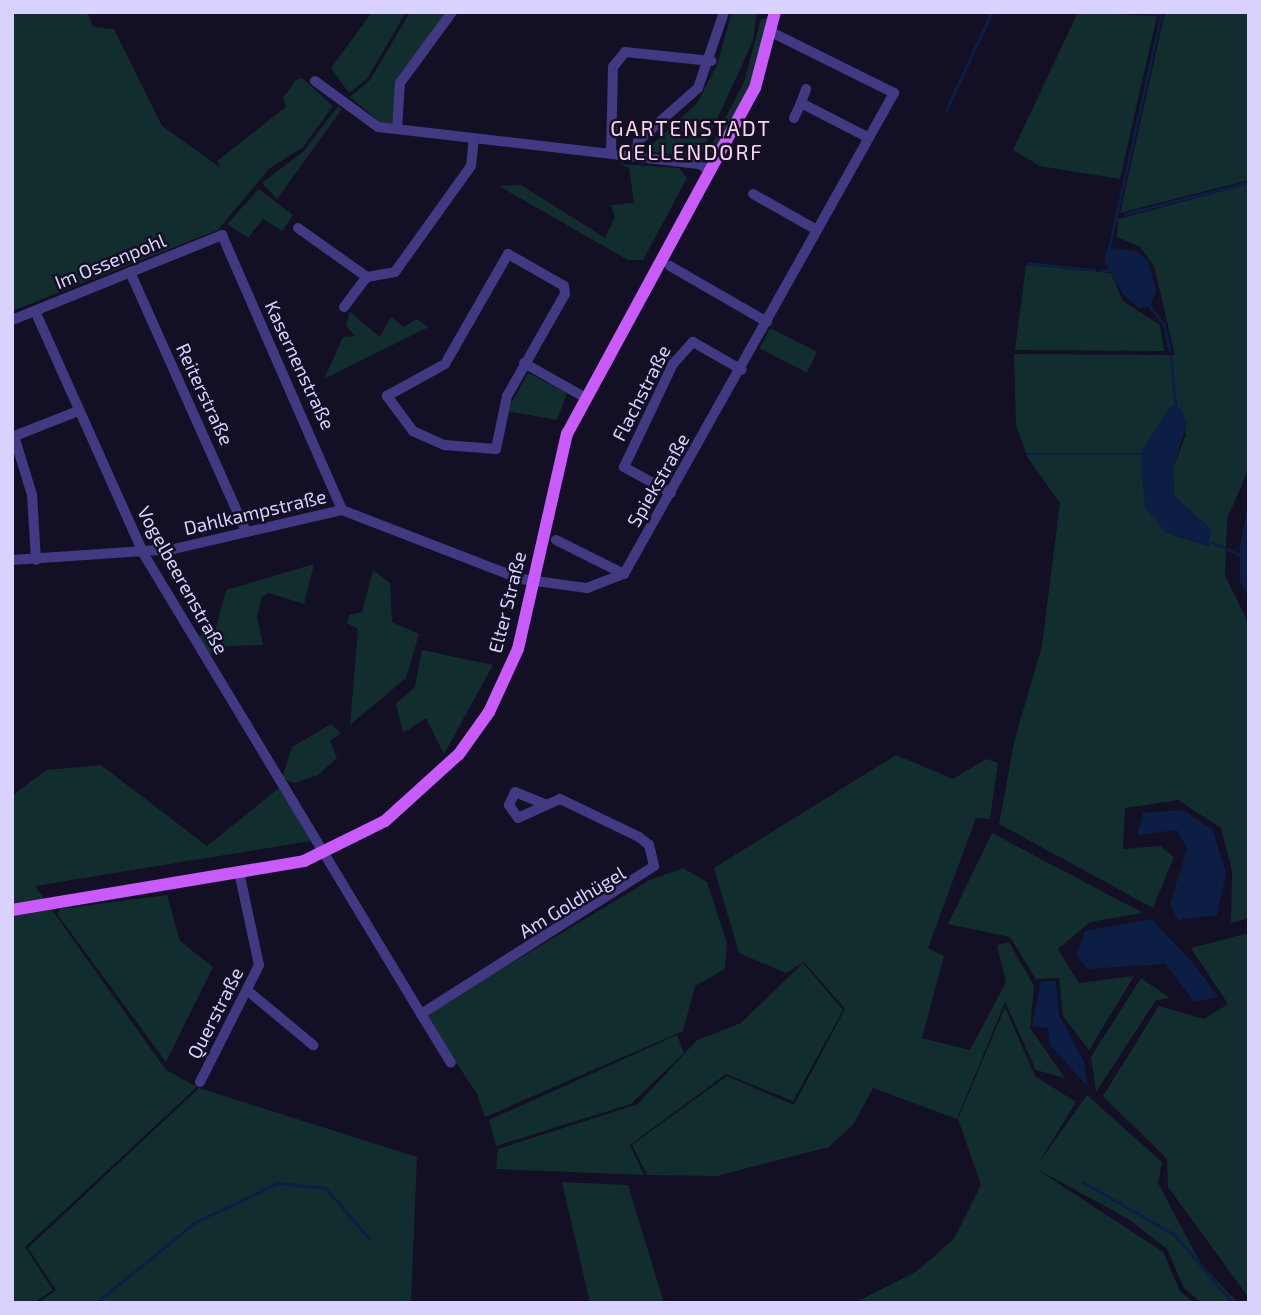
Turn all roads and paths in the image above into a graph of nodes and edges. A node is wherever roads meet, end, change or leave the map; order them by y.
1 (452, 12) edge
2 (724, 12) edge
3 (775, 12) edge
4 (773, 33) junction
5 (712, 61) junction
6 (315, 81) dead end
7 (807, 89) dead end
8 (801, 103) junction
9 (794, 118) dead end
10 (397, 129) junction
11 (474, 138) junction
12 (869, 138) junction
13 (611, 154) junction
14 (636, 156) junction
15 (711, 171) junction
16 (753, 194) dead end
17 (298, 228) dead end
18 (817, 230) junction
19 (222, 235) joint
20 (670, 266) dead end
21 (130, 272) junction
22 (367, 277) junction
23 (344, 307) dead end
24 (35, 311) junction
25 (12, 320) edge
26 (767, 322) junction
27 (524, 363) junction
28 (742, 370) junction
29 (584, 397) junction
30 (78, 411) junction
31 (13, 436) edge
32 (671, 493) junction
33 (342, 510) junction
34 (246, 531) junction
35 (556, 540) dead end
36 (143, 553) junction
37 (12, 560) edge
38 (36, 560) junction
39 (624, 574) junction
40 (535, 582) junction
41 (544, 804) dead end
42 (323, 854) junction
43 (240, 876) junction
44 (12, 909) edge
45 (248, 990) junction
46 (421, 1014) junction
47 (313, 1045) dead end
48 (451, 1063) dead end
49 (200, 1082) dead end

1 - 10 street
2 - 5 street
3 - 4 main road, Elter Straße
4 - 12 street, Spiekstraße
4 - 15 main road, Elter Straße
5 - 13 street
5 - 14 street
6 - 10 street
7 - 8 street
8 - 9 street
8 - 12 street
10 - 11 street
11 - 13 street
11 - 22 street
12 - 18 street, Spiekstraße
13 - 14 street
14 - 15 street
15 - 29 main road, Elter Straße
16 - 18 street
17 - 22 street
18 - 26 street, Spiekstraße
19 - 21 street, Im Ossenpohl
19 - 33 street, Kasernenstraße
20 - 26 street
21 - 24 street, Im Ossenpohl
21 - 34 street, Reiterstraße
22 - 23 street
24 - 25 street, Im Ossenpohl
24 - 30 street, Vogelbeerenstraße
26 - 28 street, Spiekstraße
27 - 27 street
27 - 29 street
28 - 32 street, Spiekstraße
28 - 32 street, Flachstraße
29 - 40 main road, Elter Straße
30 - 31 street
30 - 36 street, Vogelbeerenstraße
31 - 38 street
32 - 39 street, Spiekstraße
33 - 34 street, Dahlkampstraße
33 - 40 street, Dahlkampstraße
34 - 36 street, Dahlkampstraße
35 - 39 street
36 - 38 street, Dahlkampstraße
36 - 42 street, Vogelbeerenstraße
37 - 38 street, Dahlkampstraße
39 - 40 street
40 - 42 main road, Elter Straße
41 - 46 street, Am Goldhügel
42 - 43 main road, Elter Straße
42 - 46 street
43 - 44 main road, Elter Straße
43 - 45 street, Querstraße
45 - 47 street
45 - 49 street, Querstraße
46 - 48 street

